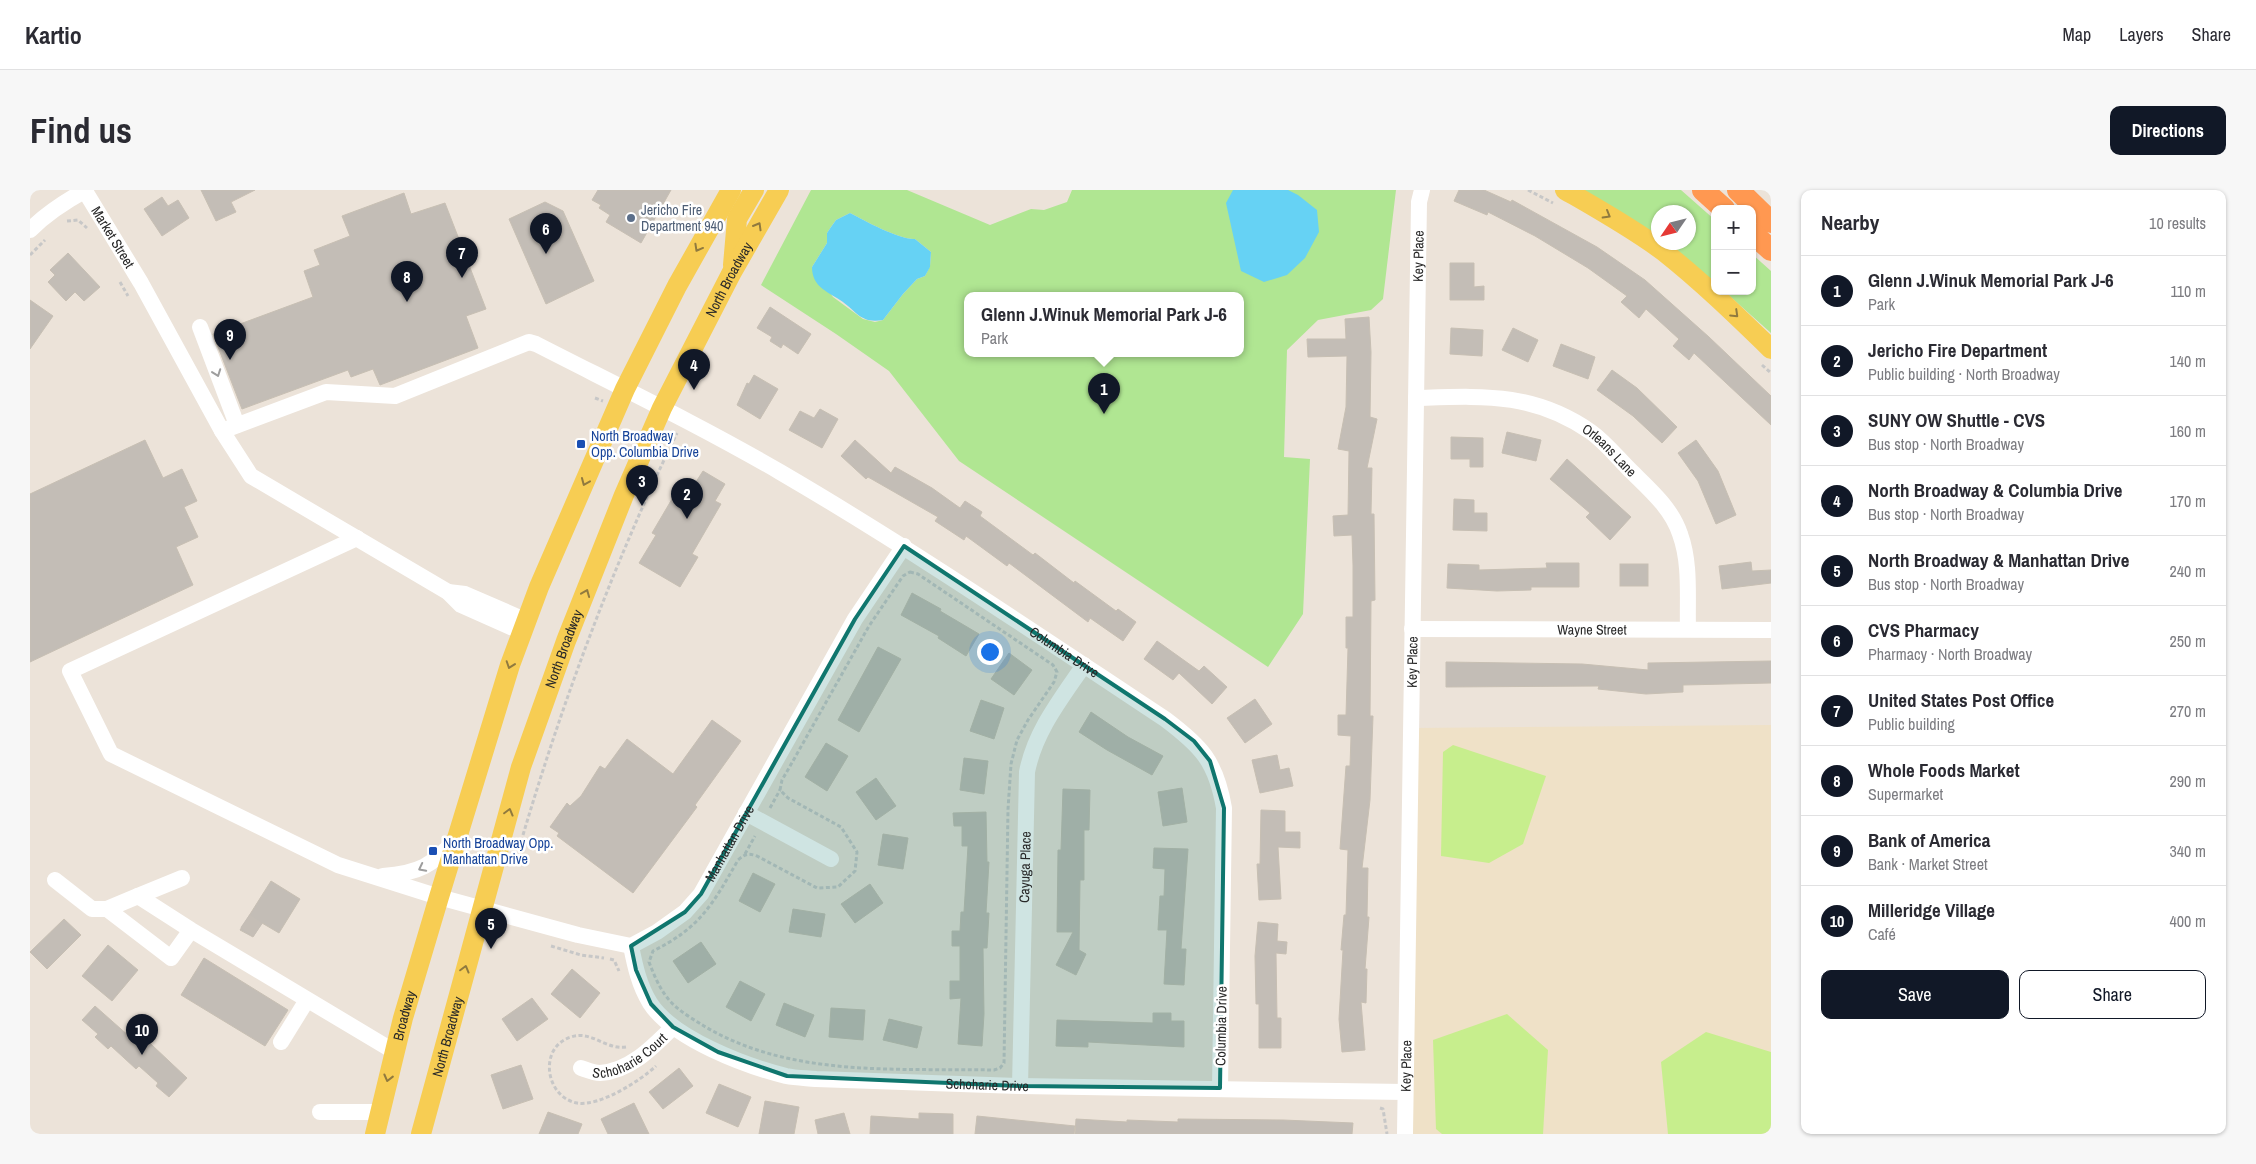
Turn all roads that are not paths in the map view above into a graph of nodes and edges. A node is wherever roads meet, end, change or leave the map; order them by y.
1 (85, 190) edge
2 (730, 190) edge
3 (754, 190) edge
4 (779, 190) edge
5 (1422, 190) edge
6 (1703, 190) edge
7 (1738, 190) edge
8 (1561, 197) edge
9 (1720, 205) edge
10 (1771, 222) edge
11 (30, 230) edge
12 (1756, 237) edge
13 (1771, 250) edge
14 (732, 272) junction
15 (200, 327) dead end
16 (1764, 354) edge
17 (621, 398) junction
18 (1416, 398) junction
19 (659, 416) junction
20 (229, 428) junction
21 (357, 538) junction
22 (904, 546) junction
23 (525, 627) junction
24 (1688, 629) junction
25 (1412, 630) junction
26 (1771, 630) edge
27 (1084, 665) junction
28 (746, 813) junction
29 (457, 837) junction
30 (831, 860) dead end
31 (376, 877) junction
32 (182, 878) dead end
33 (55, 880) dead end
34 (138, 896) junction
35 (439, 897) junction
36 (482, 908) junction
37 (107, 909) junction
38 (191, 930) junction
39 (631, 946) junction
40 (307, 1000) junction
41 (673, 1028) junction
42 (281, 1042) dead end
43 (395, 1052) junction
44 (581, 1068) dead end
45 (1020, 1086) junction
46 (1220, 1088) junction
47 (1405, 1092) junction
48 (320, 1112) dead end
49 (380, 1112) junction
50 (375, 1134) edge
51 (421, 1134) edge
52 (1405, 1134) edge

1 - 11 street
1 - 20 street, Market Street
2 -> 17 main road
3 - 14 main road
14 -> 4 main road, North Broadway
5 - 18 street, Key Place
6 - 9 highway
7 - 10 highway
8 -> 16 main road
12 - 13 highway
14 - 19 main road, North Broadway
15 -> 20 street
17 - 19 street, Columbia Drive
17 - 20 street, Columbia Drive
17 -> 23 main road
18 - 24 street, Orleans Lane
18 - 25 street, Key Place
19 - 22 street, Columbia Drive
36 -> 19 main road, North Broadway
20 - 21 street
21 - 23 street
21 - 31 street
22 - 27 street, Columbia Drive
22 - 28 street, Manhattan Drive
23 -> 29 main road
24 - 25 street, Wayne Street
24 - 26 street, Wayne Street
25 - 47 street, Key Place
27 - 45 street, Cayuga Place
27 - 46 street, Columbia Drive
28 - 30 street
28 - 39 street, Manhattan Drive
29 -> 31 street
29 - 35 main road
31 - 35 street
32 - 34 street
33 - 37 street
34 - 37 street
34 - 38 street
35 - 36 street
35 - 43 main road, Broadway
36 - 39 street
51 -> 36 main road, North Broadway
37 - 38 street
38 - 40 street
39 - 41 street, Schoharie Drive
40 - 42 street
40 - 43 street
41 - 44 street, Schoharie Court
41 - 45 street, Schoharie Drive
43 -> 49 main road, Broadway
45 - 46 street, Schoharie Drive
46 - 47 street, Schoharie Drive
47 - 52 street, Key Place
48 - 49 street
49 - 50 main road, Broadway

